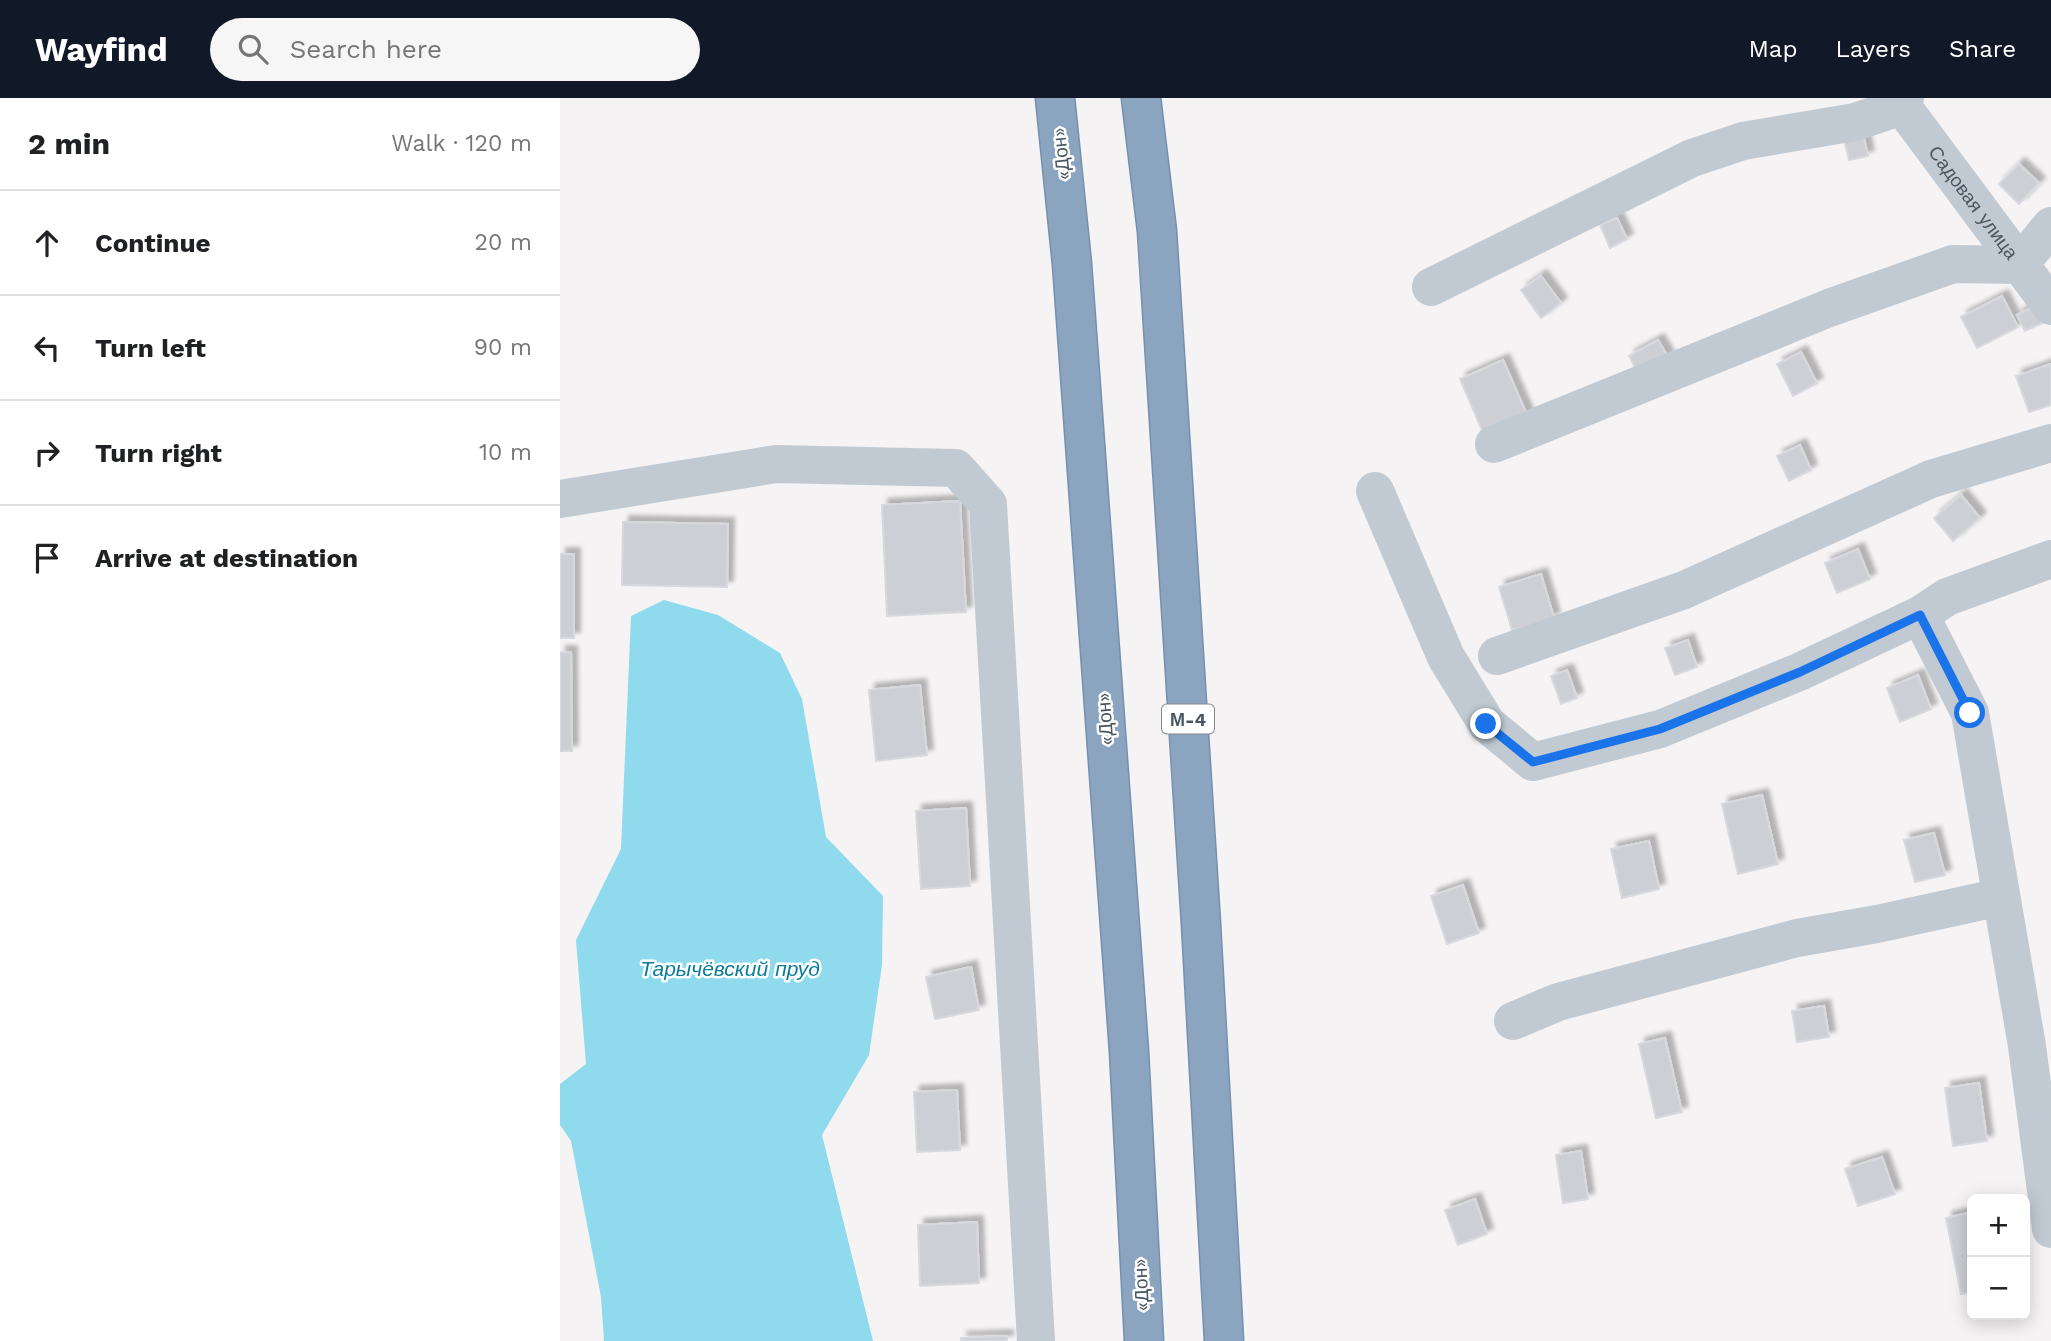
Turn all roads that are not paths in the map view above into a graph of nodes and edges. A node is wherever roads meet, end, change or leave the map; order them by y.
1 (1055, 98) edge
2 (1141, 98) edge
3 (1901, 101) edge
4 (2051, 226) edge
5 (2019, 265) junction
6 (1431, 286) dead end
7 (2051, 306) edge
8 (2051, 443) edge
9 (1494, 444) dead end
10 (1375, 491) dead end
11 (560, 499) edge
12 (2051, 559) edge
13 (1920, 615) junction
14 (1497, 656) dead end
15 (2001, 897) junction
16 (1513, 1021) dead end
17 (2051, 1229) edge
18 (1036, 1341) edge
19 (1143, 1341) edge
20 (1224, 1341) edge

1 - 19 highway, «Дон»
2 - 20 highway, М-4
3 - 5 street, Садовая улица
3 - 6 street
4 - 5 street
5 - 7 street, Садовая улица
5 - 9 street
8 - 14 street
10 - 13 street
11 - 18 street
12 - 13 street
13 - 15 street
15 - 16 street
15 - 17 street

